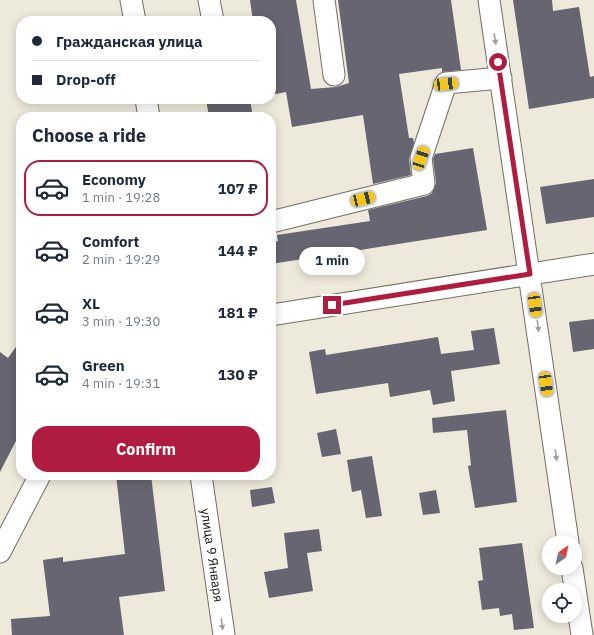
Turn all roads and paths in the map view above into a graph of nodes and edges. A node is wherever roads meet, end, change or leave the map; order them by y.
1 (131, 0) edge
2 (209, 0) edge
3 (324, 0) edge
4 (489, 0) edge
5 (133, 16) edge
6 (212, 16) edge
7 (334, 75) dead end
8 (500, 78) junction
9 (276, 221) edge
10 (594, 264) edge
11 (530, 274) junction
12 (276, 314) edge
13 (37, 480) edge
14 (202, 480) edge
15 (567, 535) edge
16 (0, 552) edge
17 (573, 575) edge
18 (224, 635) edge
19 (582, 635) edge

1 - 5 street
2 - 6 street
3 - 7 street
4 -> 8 street
8 - 9 street
8 - 11 street
10 - 11 street
11 - 12 street
11 -> 15 street
13 - 16 street
14 -> 18 street, улица 9 Января
17 - 19 street

